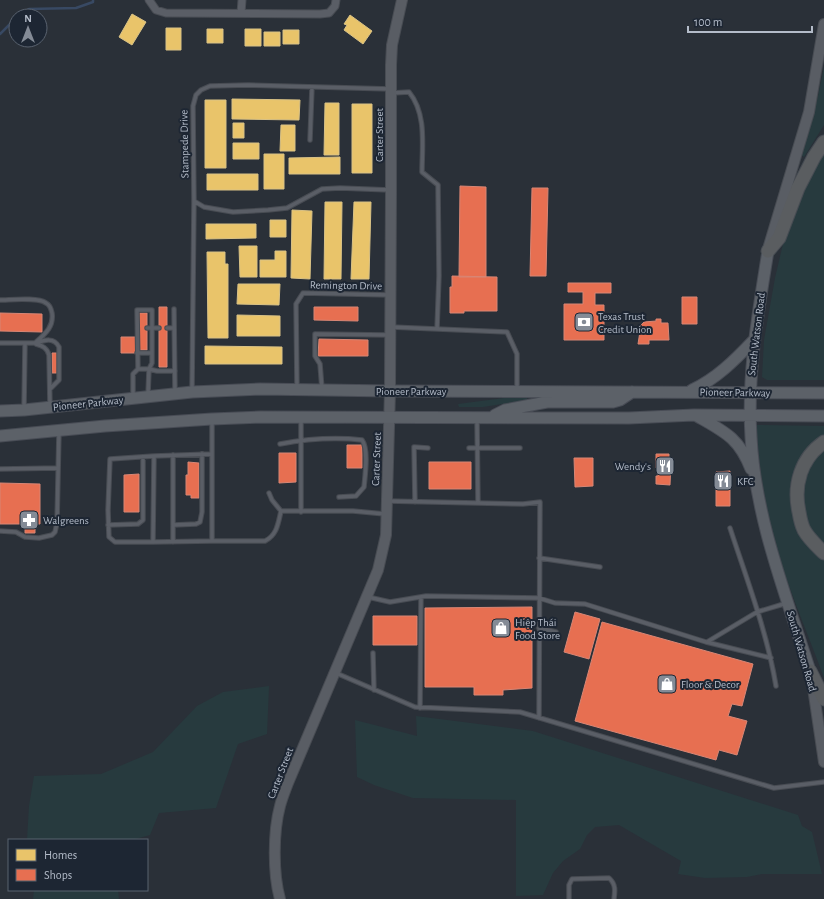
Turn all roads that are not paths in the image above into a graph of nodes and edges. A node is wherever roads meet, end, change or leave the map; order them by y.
1 (149, 0) edge
2 (242, 0) edge
3 (402, 0) edge
4 (336, 3) edge
5 (241, 14) junction
6 (824, 24) edge
7 (312, 87) junction
8 (391, 91) junction
9 (310, 140) dead end
10 (824, 142) edge
11 (391, 190) junction
12 (194, 201) junction
13 (768, 251) junction
14 (390, 295) junction
15 (0, 300) edge
16 (174, 309) dead end
17 (147, 328) dead end
18 (152, 328) junction
19 (159, 328) dead end
20 (167, 328) dead end
21 (174, 328) junction
22 (437, 329) junction
23 (390, 331) junction
24 (753, 341) junction
25 (0, 343) edge
26 (25, 343) junction
27 (35, 343) junction
28 (137, 353) junction
29 (152, 353) junction
30 (138, 369) junction
31 (149, 369) junction
32 (175, 371) junction
33 (50, 389) junction
34 (297, 389) junction
35 (322, 390) junction
36 (390, 391) junction
37 (517, 391) junction
38 (192, 392) junction
39 (632, 392) junction
40 (689, 392) junction
41 (750, 392) junction
42 (824, 393) edge
43 (175, 394) junction
44 (148, 396) junction
45 (133, 398) junction
46 (50, 407) junction
47 (24, 410) junction
48 (0, 411) edge
49 (694, 415) junction
50 (750, 416) junction
51 (824, 416) edge
52 (301, 417) junction
53 (389, 417) junction
54 (477, 417) junction
55 (493, 417) junction
56 (212, 418) junction
57 (59, 431) junction
58 (0, 436) edge
59 (301, 440) junction
60 (824, 442) edge
61 (280, 444) dead end
62 (428, 448) dead end
63 (469, 448) dead end
64 (477, 448) junction
65 (520, 448) dead end
66 (202, 454) junction
67 (211, 454) junction
68 (173, 455) junction
69 (154, 456) junction
70 (143, 457) junction
71 (58, 468) junction
72 (0, 469) edge
73 (756, 480) junction
74 (269, 493) dead end
75 (339, 497) dead end
76 (387, 501) junction
77 (415, 502) junction
78 (478, 503) junction
79 (281, 511) junction
80 (301, 512) junction
81 (386, 514) junction
82 (108, 525) junction
83 (173, 525) junction
84 (730, 528) dead end
85 (0, 531) edge
86 (212, 541) junction
87 (153, 542) junction
88 (173, 542) junction
89 (824, 553) edge
90 (539, 558) junction
91 (600, 567) dead end
92 (367, 596) junction
93 (421, 597) junction
94 (539, 598) junction
95 (788, 603) junction
96 (757, 612) junction
97 (539, 628) junction
98 (556, 632) dead end
99 (706, 642) junction
100 (374, 653) dead end
101 (771, 658) junction
102 (810, 671) junction
103 (335, 672) junction
104 (776, 686) dead end
105 (374, 690) junction
106 (824, 700) edge
107 (420, 708) junction
108 (539, 718) junction
109 (824, 762) edge
110 (824, 782) edge
111 (280, 899) edge
112 (569, 899) edge
113 (614, 899) edge

1 - 5 street
2 - 5 street
3 - 8 street, Carter Street
4 - 5 street
6 - 13 street, South Watson Road
7 - 8 lane, Stampede Drive
7 - 9 lane
7 - 12 lane, Stampede Drive
8 - 11 street, Carter Street
8 - 22 lane, Stampede Drive
10 - 13 highway
11 - 12 lane
11 - 14 street, Carter Street
12 - 38 lane, Stampede Drive
13 - 24 main road, South Watson Road
14 - 23 street, Carter Street
14 - 34 lane, Remington Drive
15 - 27 lane
16 - 21 lane
17 - 18 lane
18 - 19 lane
18 - 28 lane
18 - 29 lane
20 - 21 lane
21 - 32 lane
22 - 23 lane
22 - 37 lane
23 - 35 lane
23 - 36 street, Carter Street
24 - 40 main road
24 - 41 main road, South Watson Road
25 - 26 lane
26 - 27 lane
26 - 47 lane
27 - 33 lane
27 - 33 lane
28 - 29 lane
28 - 30 lane
29 - 31 lane
30 - 31 lane
30 - 45 lane
31 - 32 lane
31 - 44 lane
32 - 43 lane
33 - 46 lane
34 - 35 main road, Pioneer Parkway
34 - 38 main road, Pioneer Parkway
35 - 36 main road, Pioneer Parkway
36 - 37 main road, Pioneer Parkway
36 - 53 street, Carter Street
37 - 39 main road, Pioneer Parkway
38 - 43 main road, Pioneer Parkway
39 - 40 main road, Pioneer Parkway
39 - 55 main road
40 - 41 main road, Pioneer Parkway
41 - 42 main road, Pioneer Parkway
41 - 50 main road, South Watson Road
43 - 44 main road, Pioneer Parkway
44 - 45 main road, Pioneer Parkway
45 - 46 main road, Pioneer Parkway
46 - 47 main road, Pioneer Parkway
47 - 48 main road, Pioneer Parkway
49 - 50 main road
49 - 55 main road
49 - 73 main road
50 - 51 main road
50 - 73 main road, South Watson Road
52 - 53 main road
52 - 56 main road
52 - 59 lane
53 - 54 main road
53 - 76 street, Carter Street
54 - 55 main road
54 - 64 lane
56 - 57 main road
56 - 67 lane
57 - 58 main road
57 - 71 lane
59 - 61 lane
59 - 75 lane
59 - 80 lane
60 - 89 highway
62 - 77 lane
63 - 64 lane
64 - 65 lane
64 - 78 lane
66 - 67 lane
66 - 68 lane
66 - 83 lane
67 - 86 lane
68 - 69 lane
68 - 83 lane
69 - 70 lane
69 - 87 lane
70 - 82 lane
70 - 82 lane
71 - 72 lane
71 - 85 lane
73 - 95 main road, South Watson Road
74 - 79 lane
76 - 77 lane
76 - 81 street, Carter Street
77 - 78 lane
78 - 90 lane
79 - 80 lane
79 - 86 lane
80 - 81 lane
81 - 92 street, Carter Street
82 - 87 lane
83 - 88 lane
84 - 96 lane
86 - 88 lane
87 - 88 lane
90 - 91 lane
90 - 94 lane
92 - 93 lane
92 - 103 street, Carter Street
93 - 94 lane
93 - 107 lane
94 - 97 lane
94 - 99 lane
95 - 96 lane
95 - 102 main road, South Watson Road
96 - 99 lane
96 - 101 lane
97 - 98 lane
97 - 108 lane
99 - 101 lane
100 - 105 lane
101 - 104 lane
102 - 106 highway
102 - 109 street, South Watson Road
103 - 105 lane
103 - 111 street, Carter Street
105 - 107 lane
107 - 108 lane
108 - 110 lane
112 - 113 lane

